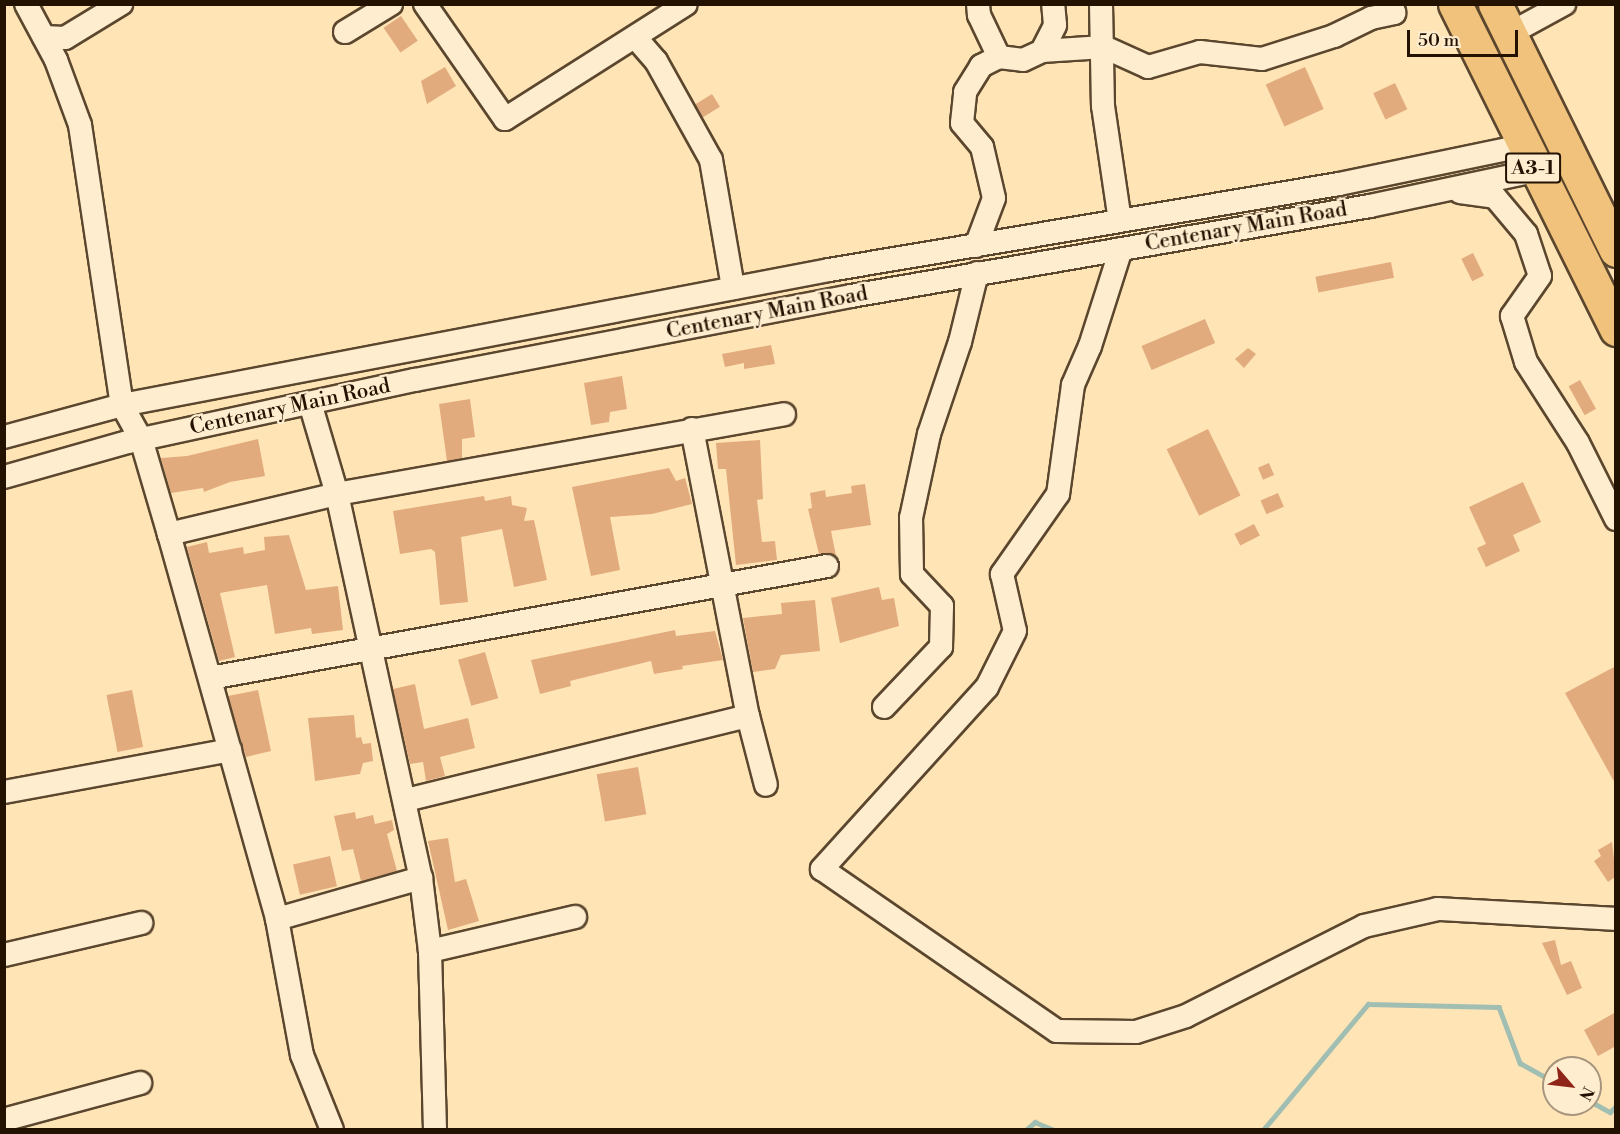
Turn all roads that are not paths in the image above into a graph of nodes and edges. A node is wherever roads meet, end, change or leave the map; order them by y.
1 (26, 4) edge
2 (121, 4) edge
3 (392, 4) edge
4 (425, 4) edge
5 (686, 4) edge
6 (978, 4) edge
7 (1053, 4) edge
8 (1101, 4) edge
9 (1392, 4) edge
10 (1455, 4) edge
11 (1495, 4) edge
12 (1564, 4) edge
13 (345, 32) dead end
14 (1509, 34) junction
15 (44, 37) junction
16 (635, 37) junction
17 (1104, 47) junction
18 (1042, 51) junction
19 (999, 57) junction
20 (1528, 159) junction
21 (1446, 190) junction
22 (1120, 221) junction
23 (976, 246) junction
24 (1120, 249) junction
25 (1616, 250) edge
26 (848, 267) junction
27 (977, 273) junction
28 (734, 288) junction
29 (851, 296) junction
30 (1616, 329) edge
31 (122, 405) junction
32 (312, 413) junction
33 (784, 414) dead end
34 (692, 429) junction
35 (4, 437) edge
36 (141, 439) junction
37 (4, 477) edge
38 (337, 494) junction
39 (1616, 519) edge
40 (168, 534) junction
41 (827, 566) dead end
42 (724, 587) junction
43 (370, 649) junction
44 (210, 678) junction
45 (884, 707) dead end
46 (748, 716) junction
47 (230, 750) junction
48 (766, 785) dead end
49 (4, 792) edge
50 (406, 800) junction
51 (420, 878) junction
52 (575, 917) dead end
53 (277, 919) junction
54 (1616, 919) edge
55 (141, 923) dead end
56 (430, 951) junction
57 (4, 956) edge
58 (140, 1083) dead end
59 (6, 1122) edge
60 (332, 1130) edge
61 (435, 1130) edge

1 - 15 street
2 - 15 street
3 - 13 street
4 - 16 street
5 - 16 street
6 - 19 street
7 - 18 street
8 - 17 street
9 - 17 street
10 - 20 highway, A3-1
11 - 14 highway
12 - 14 street
14 - 25 highway
15 - 31 street
16 - 28 street
17 - 18 street
17 - 22 street
18 - 19 street
19 - 23 street
20 - 21 street, Centenary Main Road
20 - 22 street, Centenary Main Road
20 - 30 highway, A3-1
21 - 24 street, Centenary Main Road
21 - 39 street
22 - 23 street, Centenary Main Road
23 - 26 street, Centenary Main Road
24 - 27 street, Centenary Main Road
24 - 54 street
26 - 28 street, Centenary Main Road
26 - 29 street
27 - 29 street, Centenary Main Road
27 - 45 street
28 - 31 street, Centenary Main Road
29 - 32 street, Centenary Main Road
31 - 35 street, Centenary Main Road
31 - 36 street
32 - 36 street, Centenary Main Road
32 - 38 street
33 - 34 street
34 - 38 street
34 - 42 street
36 - 37 street, Centenary Main Road
36 - 40 street
38 - 40 street
38 - 43 street
40 - 44 street
41 - 42 street
42 - 43 street
42 - 46 street
43 - 44 street
43 - 50 street
44 - 47 street
46 - 48 street
46 - 50 street
47 - 49 street
47 - 53 street
50 - 51 street
51 - 53 street
51 - 56 street
52 - 56 street
53 - 60 street
55 - 57 street
56 - 61 street
58 - 59 street

